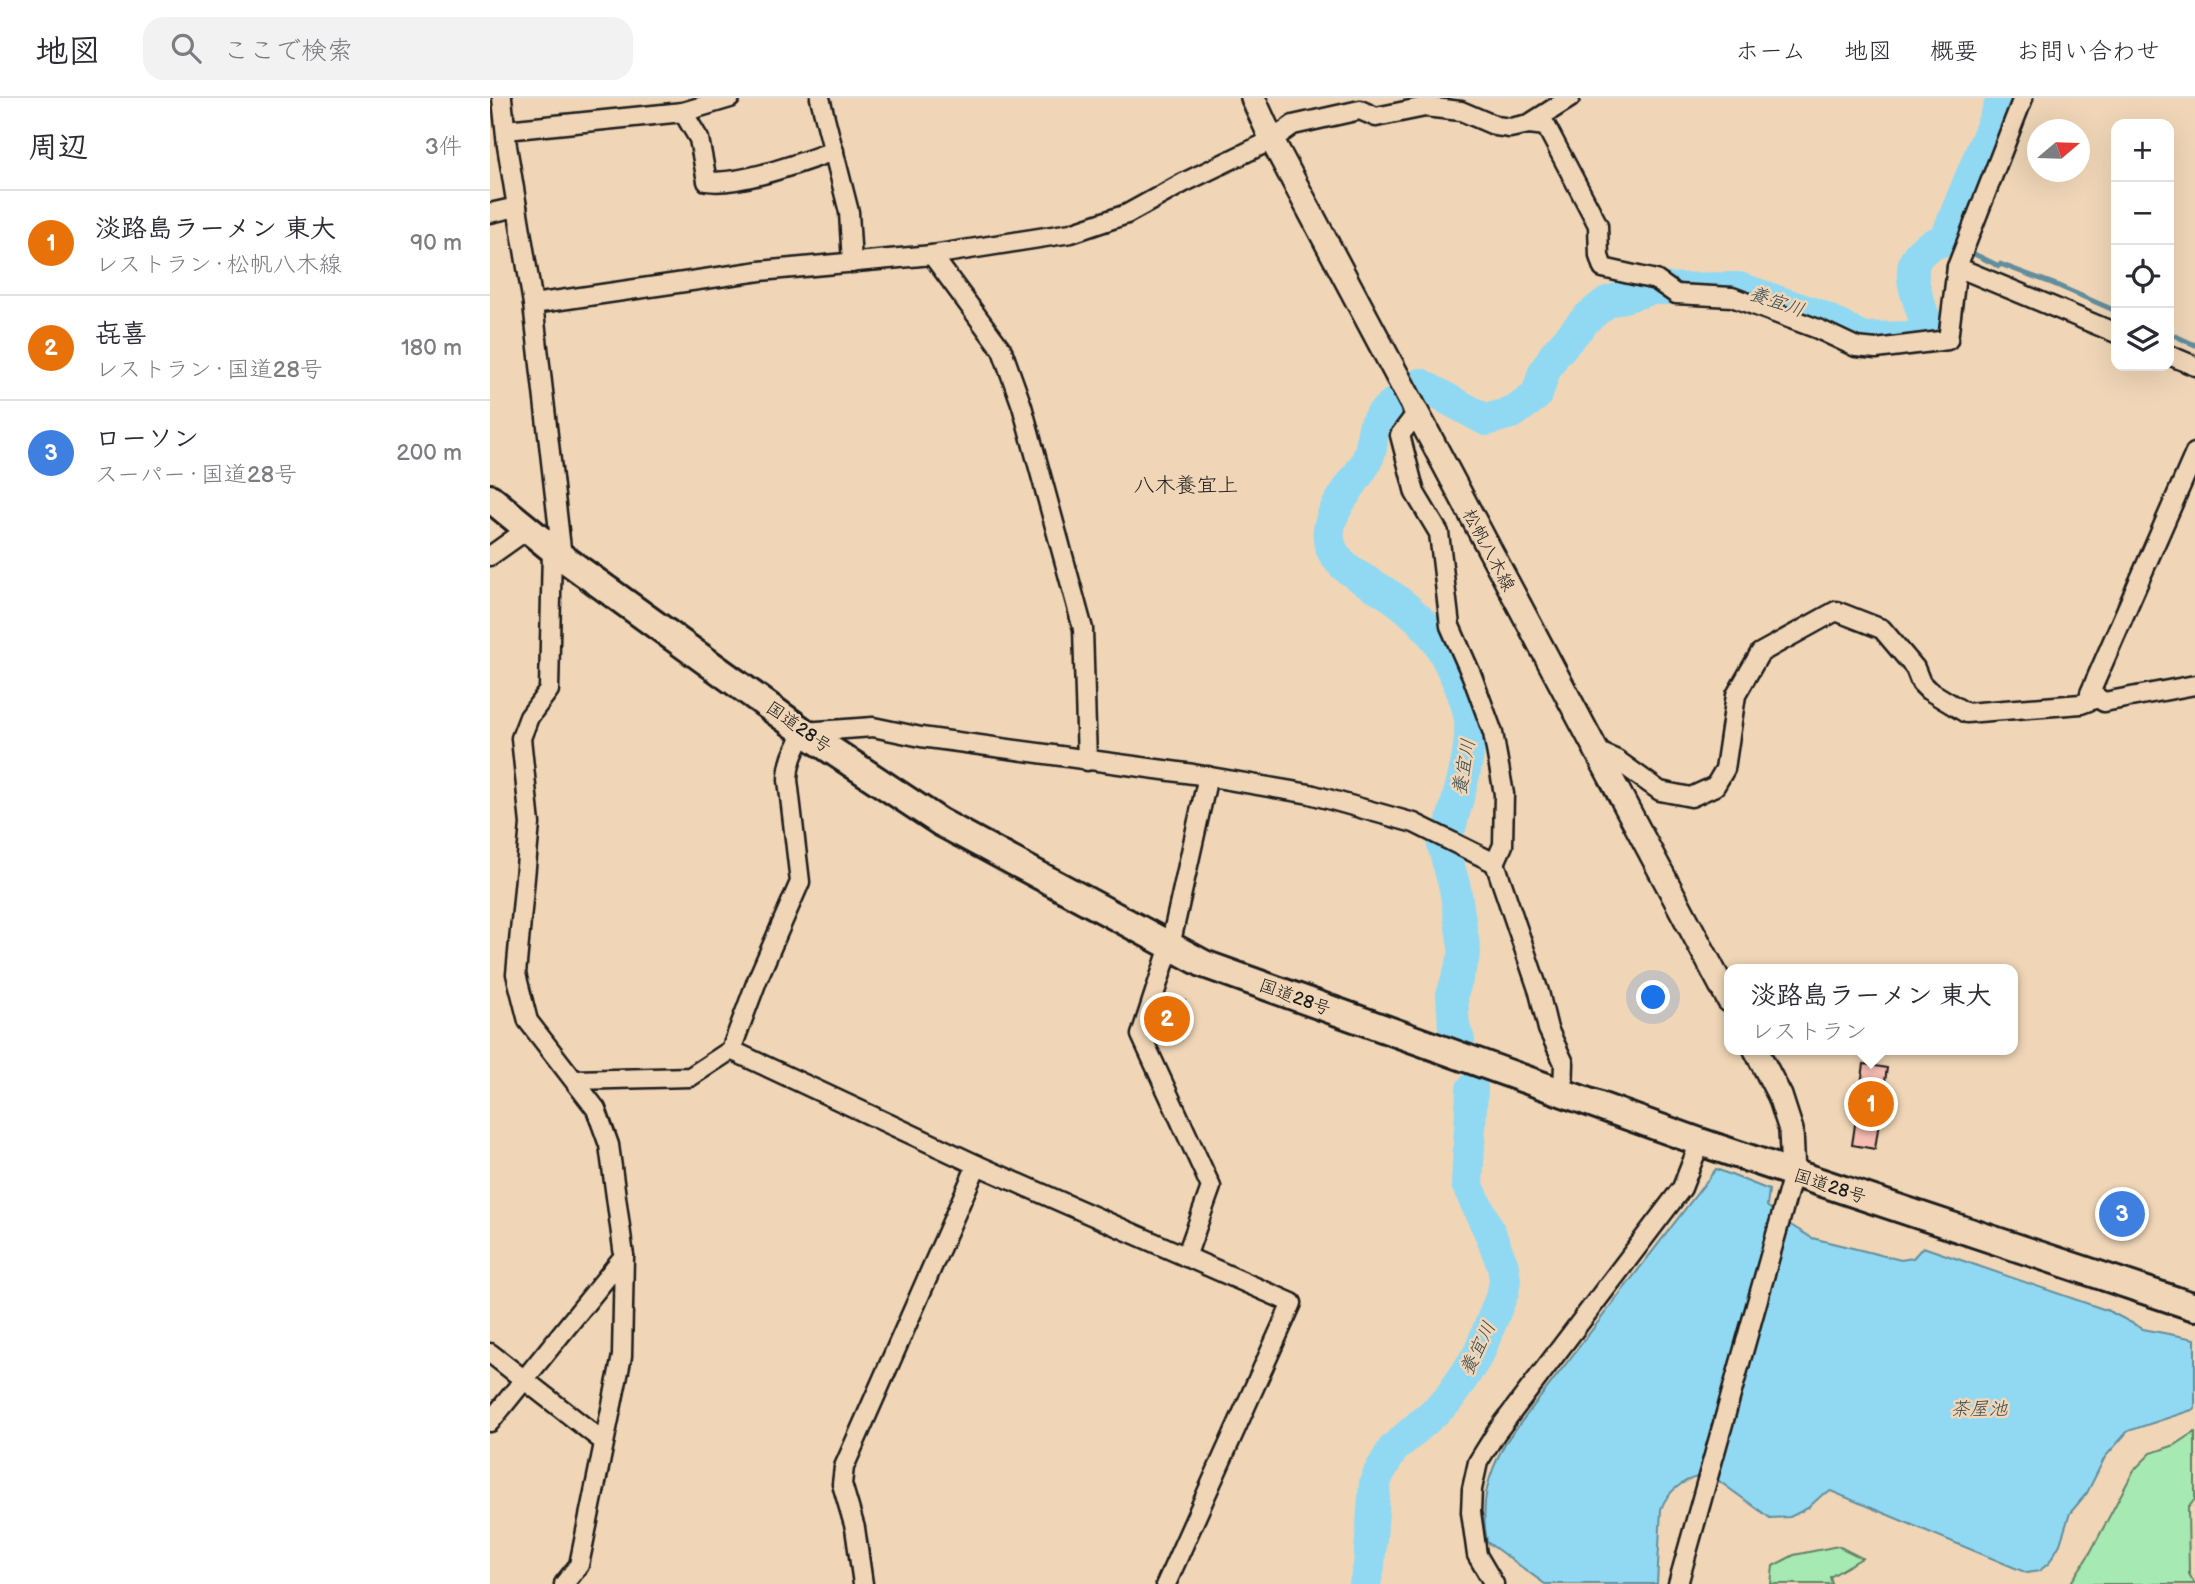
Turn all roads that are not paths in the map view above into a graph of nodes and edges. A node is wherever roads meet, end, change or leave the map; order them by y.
1 (502, 98) edge
2 (730, 98) edge
3 (820, 98) edge
4 (1253, 98) edge
5 (1570, 98) edge
6 (2022, 98) edge
7 (683, 112) junction
8 (1529, 124) junction
9 (501, 140) edge
10 (1272, 140) junction
11 (834, 151) junction
12 (517, 207) junction
13 (490, 214) edge
14 (932, 255) junction
15 (852, 263) junction
16 (1958, 263) junction
17 (533, 304) junction
18 (2111, 331) edge
19 (2174, 357) edge
20 (2195, 366) edge
21 (1416, 414) junction
22 (2195, 453) edge
23 (490, 498) edge
24 (528, 529) junction
25 (557, 553) junction
26 (490, 556) edge
27 (2195, 685) edge
28 (2097, 698) junction
29 (804, 732) junction
30 (1597, 751) junction
31 (1087, 761) junction
32 (1208, 776) junction
33 (1495, 863) junction
34 (1170, 946) junction
35 (1724, 991) edge
36 (731, 1050) junction
37 (1759, 1055) edge
38 (575, 1080) junction
39 (1563, 1092) junction
40 (1700, 1142) junction
41 (977, 1165) junction
42 (1793, 1174) junction
43 (624, 1256) junction
44 (1186, 1257) junction
45 (2195, 1307) edge
46 (490, 1353) edge
47 (524, 1380) junction
48 (490, 1422) edge
49 (604, 1443) junction
50 (564, 1584) edge
51 (863, 1584) edge
52 (1166, 1584) edge
53 (1494, 1584) edge
54 (1678, 1584) edge

1 - 9 street
2 - 7 street
3 - 11 street
4 - 10 main road, 松帆八木線
5 - 8 street
6 - 16 street
7 - 9 street
7 - 11 street
8 - 10 street
8 - 16 street
9 - 12 street
10 - 14 street
10 - 21 main road, 松帆八木線
11 - 15 street
12 - 13 street
12 - 17 street
14 - 15 street
14 - 31 street
15 - 17 street
16 - 18 street
17 - 25 street
19 - 20 street
21 - 30 main road, 松帆八木線
21 - 33 street
22 - 28 street
23 - 24 highway, 国道28号
24 - 25 highway, 国道28号
24 - 26 street
25 - 29 highway, 国道28号
25 - 38 street
27 - 28 street
28 - 30 street
29 - 31 street
29 - 34 highway, 国道28号
29 - 36 street
30 - 35 main road, 松帆八木線
31 - 32 street
32 - 33 street
32 - 34 street
33 - 39 street
34 - 39 highway, 国道28号
34 - 44 street
36 - 38 street
36 - 41 street
37 - 42 main road
38 - 43 street
39 - 40 highway, 国道28号
40 - 42 highway, 国道28号
40 - 53 street
41 - 44 street
41 - 51 street
42 - 45 highway, 国道28号
42 - 54 street
43 - 47 street
43 - 49 street
44 - 52 street
46 - 47 street
47 - 48 street
47 - 49 street
49 - 50 street

